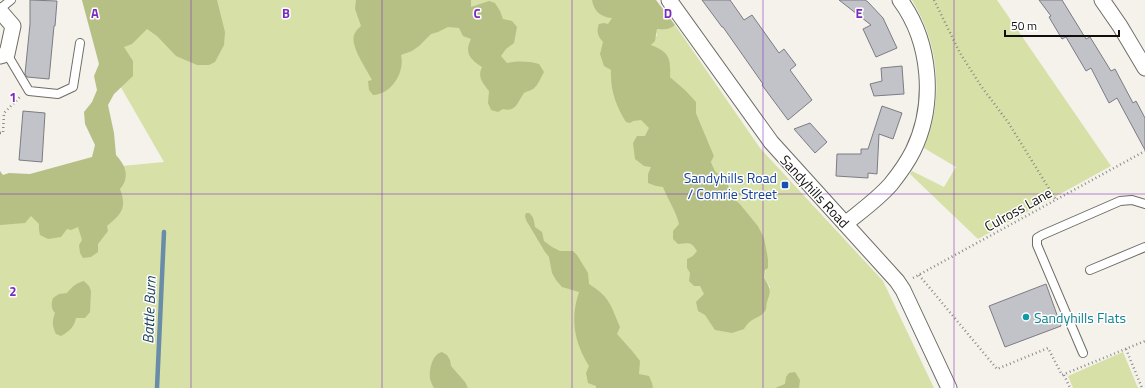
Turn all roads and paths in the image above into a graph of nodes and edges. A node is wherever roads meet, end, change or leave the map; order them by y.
1 (11, 0) edge
2 (669, 0) edge
3 (900, 0) edge
4 (934, 0) edge
5 (1102, 0) edge
6 (0, 10) edge
7 (80, 43) dead end
8 (4, 55) edge
9 (1143, 61) edge
10 (29, 91) junction
11 (0, 133) edge
12 (1145, 151) edge
13 (1056, 200) junction
14 (1145, 204) edge
15 (845, 224) junction
16 (1145, 247) edge
17 (1090, 270) dead end
18 (919, 275) junction
19 (900, 285) junction
20 (1145, 341) edge
21 (1126, 349) junction
22 (1083, 353) dead end
23 (1064, 374) junction
24 (949, 388) edge
25 (1070, 388) edge
26 (1142, 388) edge

1 - 6 lane
2 - 15 street, Sandyhills Road
3 - 15 street
4 - 13 path
5 - 9 street
6 - 8 street
7 - 10 lane
8 - 10 lane
10 - 11 path
12 - 13 path, Culross Lane
13 - 18 path, Culross Lane
14 - 22 lane
15 - 19 street, Sandyhills Road
16 - 17 lane
18 - 19 path, Culross Lane
18 - 23 path
19 - 24 street, Sandyhills Road
20 - 21 path
21 - 23 path
21 - 26 path
23 - 25 path

